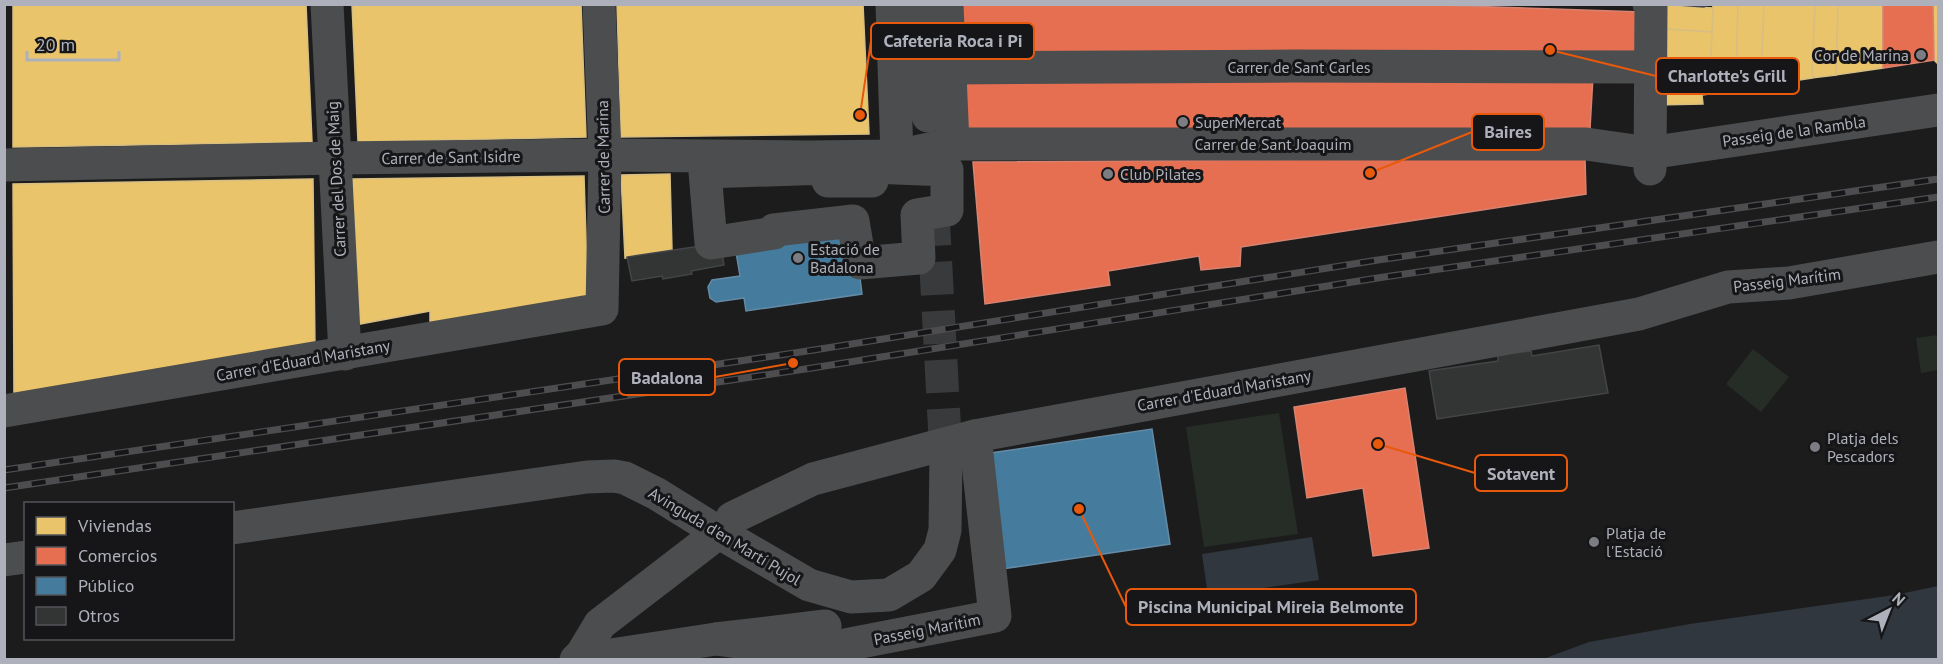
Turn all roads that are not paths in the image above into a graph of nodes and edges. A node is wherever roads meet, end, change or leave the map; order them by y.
1 (327, 4) edge
2 (599, 4) edge
3 (892, 4) edge
4 (922, 4) edge
5 (947, 4) edge
6 (1650, 4) edge
7 (1649, 67) junction
8 (950, 68) junction
9 (1938, 110) edge
10 (928, 116) dead end
11 (953, 144) junction
12 (605, 155) junction
13 (897, 156) junction
14 (335, 158) junction
15 (1650, 161) junction
16 (4, 165) edge
17 (734, 240) joint
18 (1938, 257) edge
19 (602, 309) joint
20 (1639, 314) joint
21 (345, 354) junction
22 (4, 411) edge
23 (975, 436) junction
24 (946, 456) tunnel mouth
25 (732, 518) dead end
26 (234, 528) edge
27 (708, 541) dead end
28 (24, 557) edge
29 (4, 560) edge
30 (825, 626) dead end
31 (716, 639) junction
32 (577, 660) edge

1 - 14 street, Carrer del Dos de Maig
2 - 12 street, Carrer de Marina
3 - 13 street
4 - 10 street
5 - 8 street
6 - 7 street
7 - 8 street, Carrer de Sant Carles
7 - 15 street
8 - 11 street
9 - 15 street, Passeig de la Rambla
11 - 13 street, Carrer de Sant Joaquim
11 - 15 street, Carrer de Sant Joaquim
12 - 13 street, Carrer de Sant Isidre
12 - 14 street, Carrer de Sant Isidre
12 - 19 street, Carrer de Marina
14 - 16 street, Carrer de Sant Isidre
14 - 21 street, Carrer del Dos de Maig
17 - 17 street
18 - 20 street, Passeig Marítim
19 - 21 street, Carrer d'Eduard Maristany
20 - 23 street, Carrer d'Eduard Maristany
21 - 22 street, Carrer d'Eduard Maristany
23 - 25 street, Carrer d'Eduard Maristany
23 - 31 street, Passeig Marítim
24 - 26 street, Avinguda d'en Martí Pujol
27 - 32 street, Passeig Marítim
28 - 29 street
30 - 31 street, Passeig Marítim
31 - 32 street, Passeig Marítim

